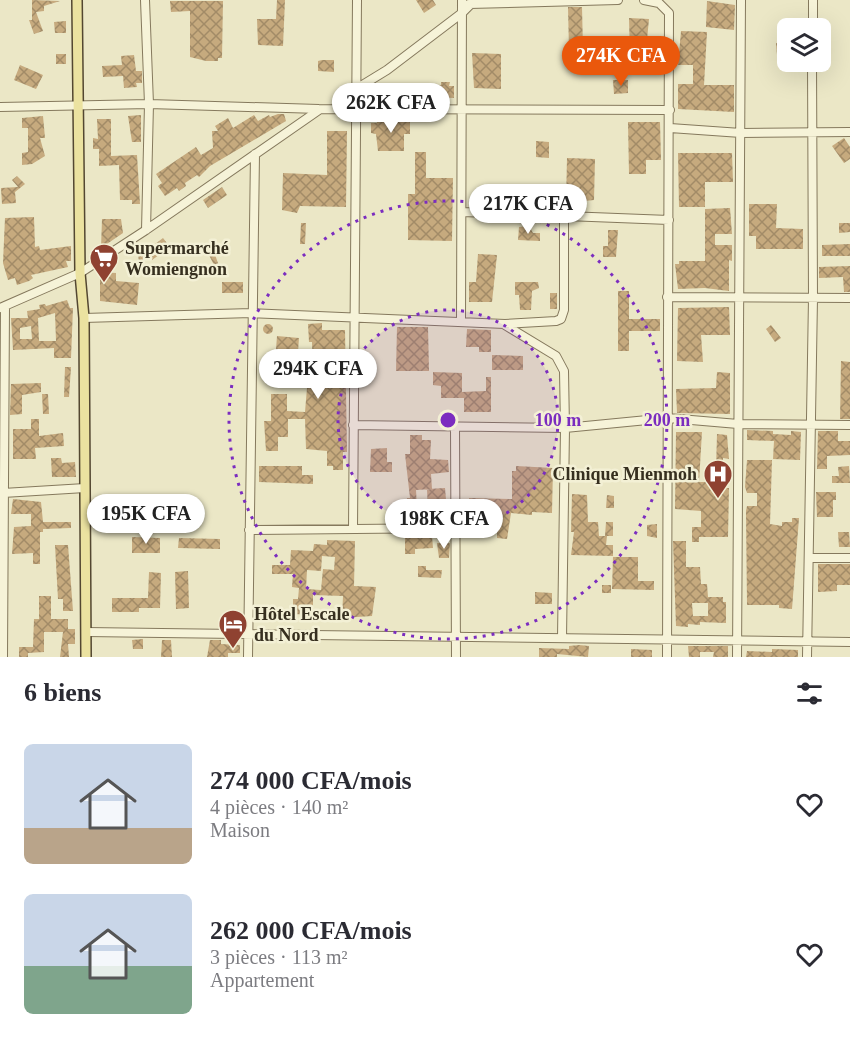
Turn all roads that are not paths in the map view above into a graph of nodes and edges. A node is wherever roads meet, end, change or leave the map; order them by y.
1 (77, 0) edge
2 (145, 0) edge
3 (357, 0) edge
4 (618, 0) edge
5 (644, 0) edge
6 (741, 0) edge
7 (813, 0) edge
8 (469, 1) edge
9 (462, 13) junction
10 (813, 18) edge
11 (812, 72) edge
12 (357, 89) junction
13 (149, 104) junction
14 (79, 105) junction
15 (0, 107) edge
16 (319, 109) junction
17 (357, 110) junction
18 (463, 110) junction
19 (670, 111) junction
20 (670, 128) junction
21 (811, 132) junction
22 (850, 132) edge
23 (741, 133) junction
24 (255, 154) junction
25 (462, 212) junction
26 (564, 216) junction
27 (669, 220) junction
28 (146, 230) junction
29 (80, 273) junction
30 (667, 297) junction
31 (813, 298) junction
32 (850, 298) edge
33 (739, 299) junction
34 (3, 307) edge
35 (251, 313) junction
36 (355, 316) junction
37 (84, 318) junction
38 (461, 322) junction
39 (505, 324) junction
40 (668, 418) junction
41 (738, 424) junction
42 (353, 425) junction
43 (809, 425) junction
44 (850, 425) edge
45 (455, 427) junction
46 (565, 428) junction
47 (85, 489) junction
48 (3, 493) junction
49 (455, 528) junction
50 (353, 529) junction
51 (249, 530) junction
52 (1, 558) edge
53 (809, 558) junction
54 (850, 558) edge
55 (86, 632) junction
56 (248, 634) junction
57 (456, 637) junction
58 (561, 638) junction
59 (668, 640) junction
60 (737, 640) junction
61 (807, 641) junction
62 (850, 642) edge
63 (3, 657) edge
64 (86, 657) edge
65 (248, 657) edge
66 (456, 657) edge
67 (667, 657) edge
68 (737, 657) edge
69 (807, 657) edge

1 - 14 main road
2 - 13 street
3 - 12 street
4 - 8 street
5 - 19 street
6 - 23 street
7 - 10 street
8 - 9 street
9 - 12 street
9 - 18 street
11 - 21 street
12 - 17 street
13 - 14 street
13 - 16 street
13 - 28 street
14 - 15 street
14 - 29 main road
16 - 17 street
16 - 24 street
17 - 18 street
17 - 36 street
18 - 19 street
18 - 25 street
19 - 20 street
20 - 23 street
20 - 27 street
21 - 22 street
21 - 23 street
21 - 31 street
23 - 33 street
24 - 28 street
24 - 35 street
25 - 26 street
25 - 38 street
26 - 27 street
26 - 39 street
27 - 30 street
28 - 29 street
29 - 34 street
29 - 37 main road
30 - 33 street
30 - 40 street
31 - 32 street
31 - 33 street
31 - 43 street
33 - 41 street
34 - 48 street
35 - 36 street
35 - 37 street
35 - 51 street
36 - 38 street
36 - 42 street
37 - 47 main road
38 - 39 street
39 - 46 street
40 - 41 street
40 - 46 street
40 - 59 street
41 - 43 street
41 - 60 street
42 - 45 street
42 - 50 street
43 - 44 street
43 - 53 street
45 - 46 street
45 - 49 street
46 - 58 street
47 - 48 street
47 - 55 main road
48 - 52 street
49 - 50 street
49 - 57 street
50 - 51 street
51 - 56 street
52 - 63 street
53 - 54 street
53 - 61 street
55 - 56 street
55 - 64 main road
56 - 57 street
56 - 65 street
57 - 58 street
57 - 66 street
58 - 59 street
59 - 60 street
59 - 67 street
60 - 61 street
60 - 68 street
61 - 62 street
61 - 69 street

